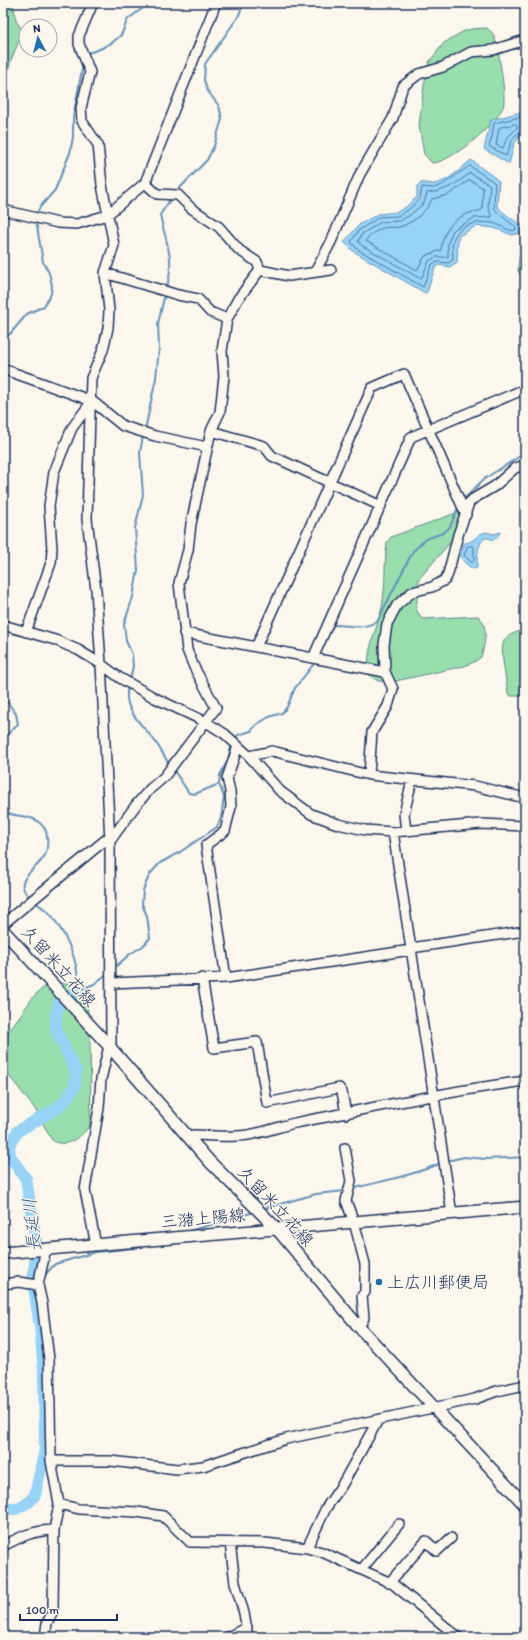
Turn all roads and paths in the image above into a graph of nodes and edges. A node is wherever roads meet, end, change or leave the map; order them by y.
1 (93, 3) edge
2 (216, 3) edge
3 (525, 40) edge
4 (145, 183) junction
5 (3, 210) edge
6 (107, 215) junction
7 (260, 270) junction
8 (331, 270) dead end
9 (315, 272) junction
10 (105, 273) junction
11 (227, 318) junction
12 (3, 369) edge
13 (525, 389) edge
14 (92, 401) junction
15 (428, 430) junction
16 (211, 431) junction
17 (207, 447) junction
18 (525, 465) edge
19 (329, 483) junction
20 (381, 506) junction
21 (466, 515) junction
22 (3, 625) edge
23 (26, 632) junction
24 (184, 633) junction
25 (256, 647) junction
26 (313, 658) junction
27 (101, 664) junction
28 (385, 672) junction
29 (206, 722) junction
30 (235, 743) junction
31 (249, 756) junction
32 (369, 775) junction
33 (412, 780) junction
34 (525, 798) edge
35 (525, 826) edge
36 (406, 831) junction
37 (393, 832) junction
38 (109, 839) junction
39 (3, 924) edge
40 (3, 930) edge
41 (525, 931) edge
42 (411, 949) junction
43 (202, 978) junction
44 (226, 978) junction
45 (111, 983) junction
46 (109, 1046) junction
47 (525, 1081) edge
48 (433, 1095) junction
49 (346, 1114) junction
50 (188, 1136) junction
51 (346, 1148) dead end
52 (525, 1207) edge
53 (452, 1214) junction
54 (354, 1222) junction
55 (277, 1229) junction
56 (96, 1245) junction
57 (46, 1249) junction
58 (3, 1253) edge
59 (3, 1284) edge
60 (38, 1285) junction
61 (359, 1326) junction
62 (525, 1386) edge
63 (434, 1408) junction
64 (378, 1420) junction
65 (51, 1461) junction
66 (58, 1504) junction
67 (525, 1505) edge
68 (399, 1524) dead end
69 (54, 1530) junction
70 (451, 1538) dead end
71 (230, 1543) junction
72 (3, 1546) edge
73 (307, 1548) junction
74 (362, 1569) junction
75 (389, 1583) junction
76 (247, 1627) junction
77 (45, 1637) edge
78 (228, 1637) edge
79 (248, 1637) edge
80 (458, 1637) edge

1 - 6 street
2 - 4 street
3 - 9 street
4 - 6 street
4 - 7 street
5 - 6 street
6 - 10 street
7 - 9 street
7 - 11 street
8 - 9 street
10 - 11 street
10 - 14 street
11 - 16 street
12 - 14 street
13 - 15 street
14 - 17 street
14 - 23 street
14 - 27 street
15 - 19 street
15 - 20 street
15 - 21 street
16 - 17 street
16 - 19 street
17 - 24 street
18 - 21 street
19 - 20 street
19 - 25 street
20 - 26 street
21 - 28 street
22 - 23 street
23 - 27 street
24 - 25 street
24 - 29 street
25 - 26 street
26 - 28 street
27 - 29 street
27 - 38 street
28 - 32 street
29 - 30 street
29 - 38 street
30 - 31 street
30 - 44 street
31 - 32 street
31 - 37 street
32 - 33 street
33 - 34 street
33 - 36 street
35 - 36 street
36 - 37 street
37 - 42 street
38 - 39 street
38 - 45 street
40 - 46 main road, 久留米立花線
41 - 42 street
42 - 44 street
42 - 48 street
43 - 44 street
43 - 45 street
43 - 49 street
45 - 46 street
46 - 50 main road, 久留米立花線
46 - 56 street
47 - 48 street
48 - 49 street
48 - 53 street
49 - 50 street
50 - 55 main road, 久留米立花線
51 - 54 street
52 - 53 main road, 三潴上陽線
53 - 54 main road, 三潴上陽線
54 - 55 main road, 三潴上陽線
54 - 61 street
55 - 56 main road, 三潴上陽線
55 - 61 main road, 久留米立花線
56 - 57 main road, 三潴上陽線
57 - 58 main road, 三潴上陽線
57 - 60 street
59 - 60 street
60 - 65 street
61 - 63 main road, 久留米立花線
62 - 63 street
63 - 64 street
63 - 67 main road, 久留米立花線
64 - 65 street
64 - 73 street
65 - 66 street
66 - 69 street
66 - 71 street
68 - 74 street
69 - 72 street
69 - 77 street
70 - 75 street
71 - 73 street
71 - 76 street
73 - 74 street
74 - 75 street
75 - 80 street
76 - 78 street
76 - 79 street

